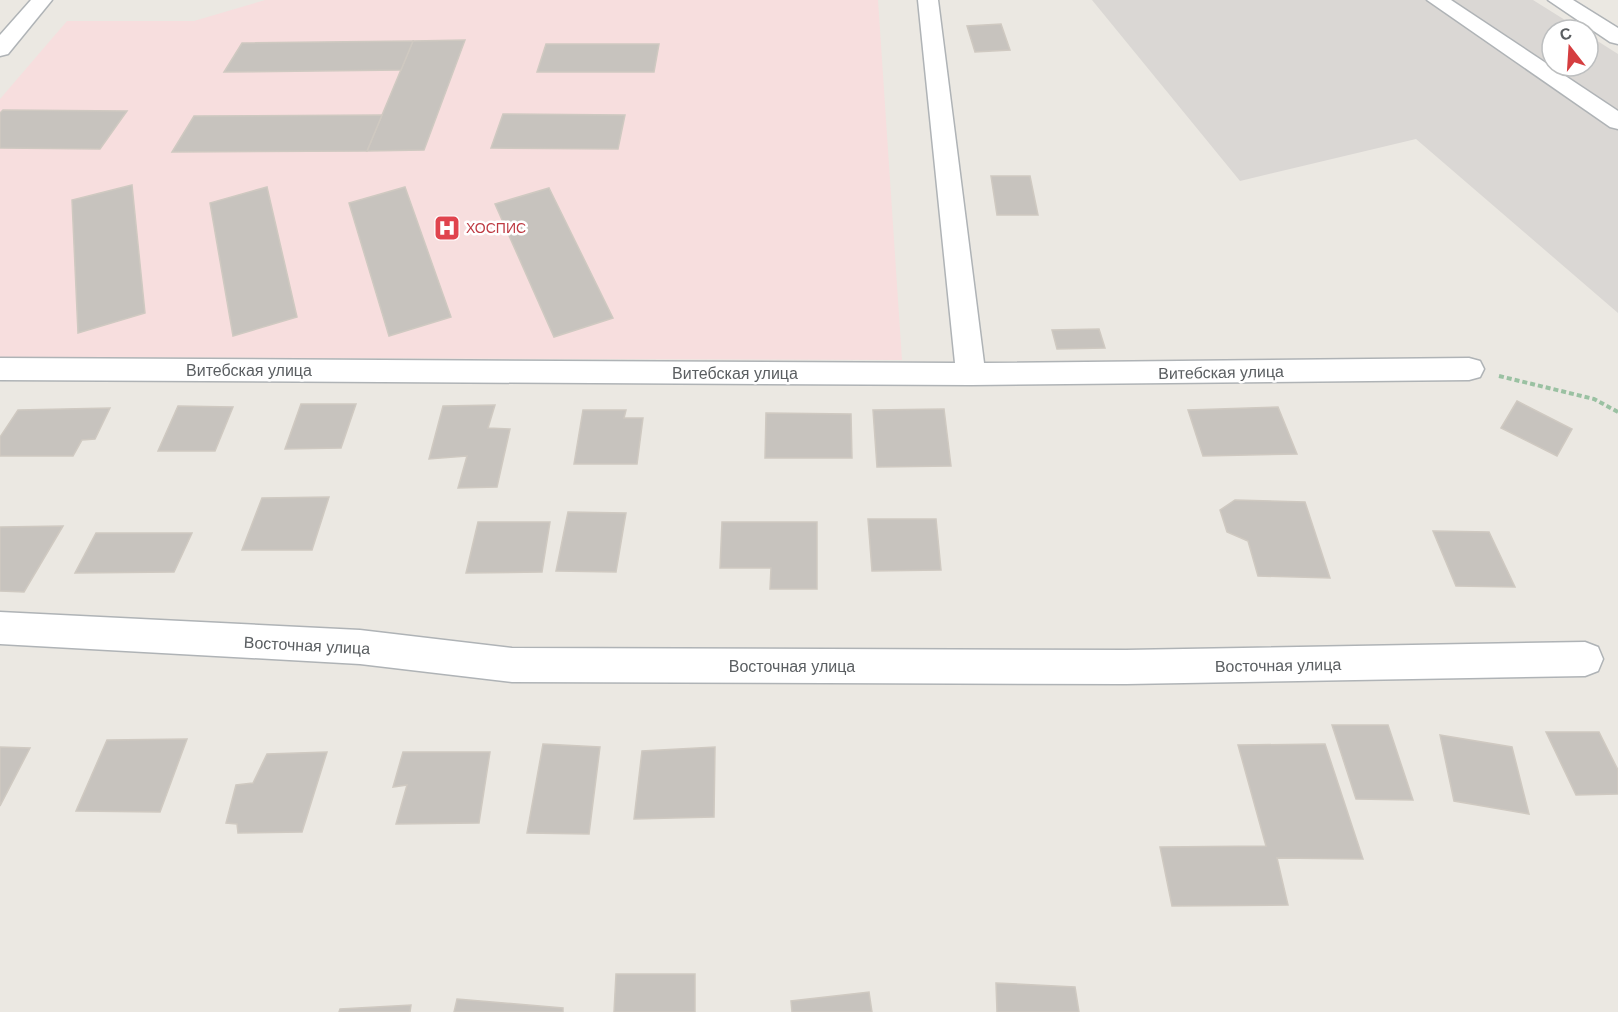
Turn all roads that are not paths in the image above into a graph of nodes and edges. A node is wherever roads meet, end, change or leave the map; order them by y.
1 (42, 0) edge
2 (928, 0) edge
3 (1437, 0) edge
4 (1558, 0) edge
5 (1618, 37) edge
6 (4, 41) edge
7 (1618, 122) edge
8 (0, 369) edge
9 (1469, 369) road end
10 (971, 374) junction
11 (0, 628) edge
12 (1585, 659) dead end

1 - 6 street
2 - 10 street
3 - 7 street
4 - 5 street
8 - 10 street, Витебская улица
9 - 10 street, Витебская улица
11 - 12 street, Восточная улица

